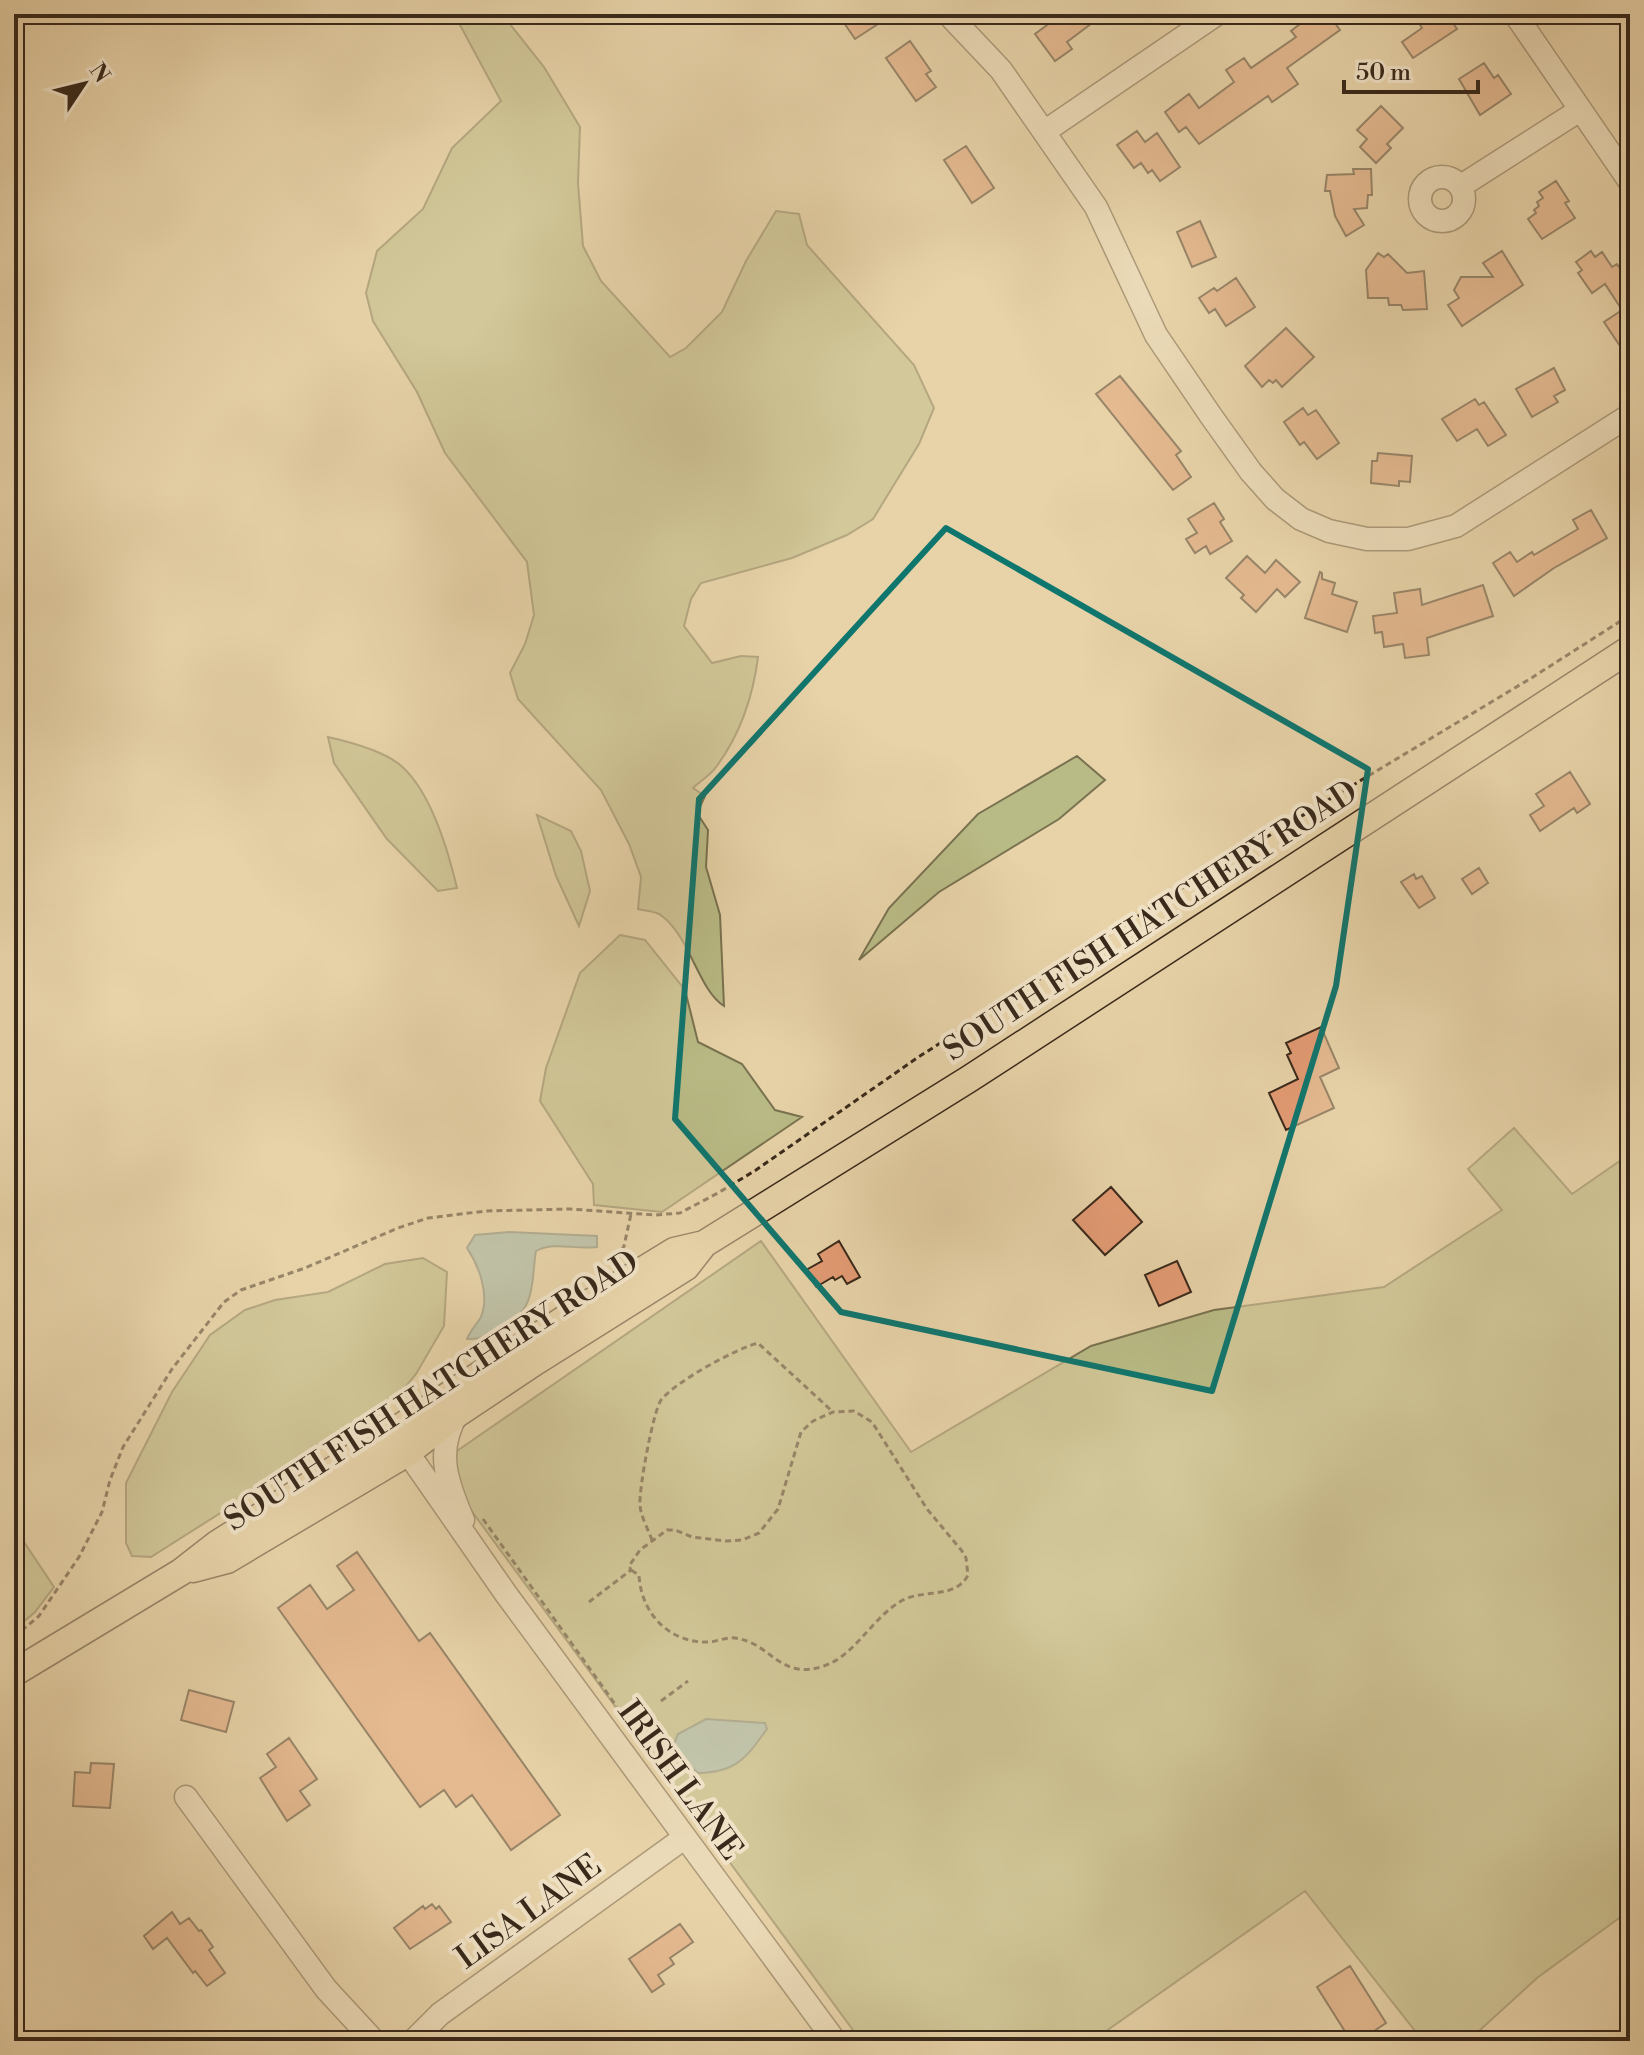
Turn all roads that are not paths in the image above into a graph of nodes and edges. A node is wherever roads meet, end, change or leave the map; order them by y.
1 (948, 14) edge
2 (1217, 14) edge
3 (1515, 14) edge
4 (1580, 110) junction
5 (1044, 132) junction
6 (1630, 182) edge
7 (1461, 186) dead end
8 (1630, 415) edge
9 (1630, 649) edge
10 (704, 1244) junction
11 (457, 1414) junction
12 (400, 1442) junction
13 (477, 1554) junction
14 (14, 1673) edge
15 (186, 1797) dead end
16 (684, 1838) junction
17 (374, 2041) edge
18 (413, 2041) edge
19 (835, 2041) edge

1 - 5 street
2 - 5 street
3 - 4 street
4 - 6 street
4 - 7 street
5 - 8 street
9 - 10 main road, SOUTH FISH HATCHERY ROAD
10 - 11 main road, SOUTH FISH HATCHERY ROAD
10 - 12 main road, SOUTH FISH HATCHERY ROAD
11 - 12 main road, SOUTH FISH HATCHERY ROAD
11 - 13 street, IRISH LANE
12 - 13 street, IRISH LANE
12 - 14 main road, SOUTH FISH HATCHERY ROAD
13 - 16 street, IRISH LANE
15 - 17 street
16 - 18 street, LISA LANE
16 - 19 street, IRISH LANE

